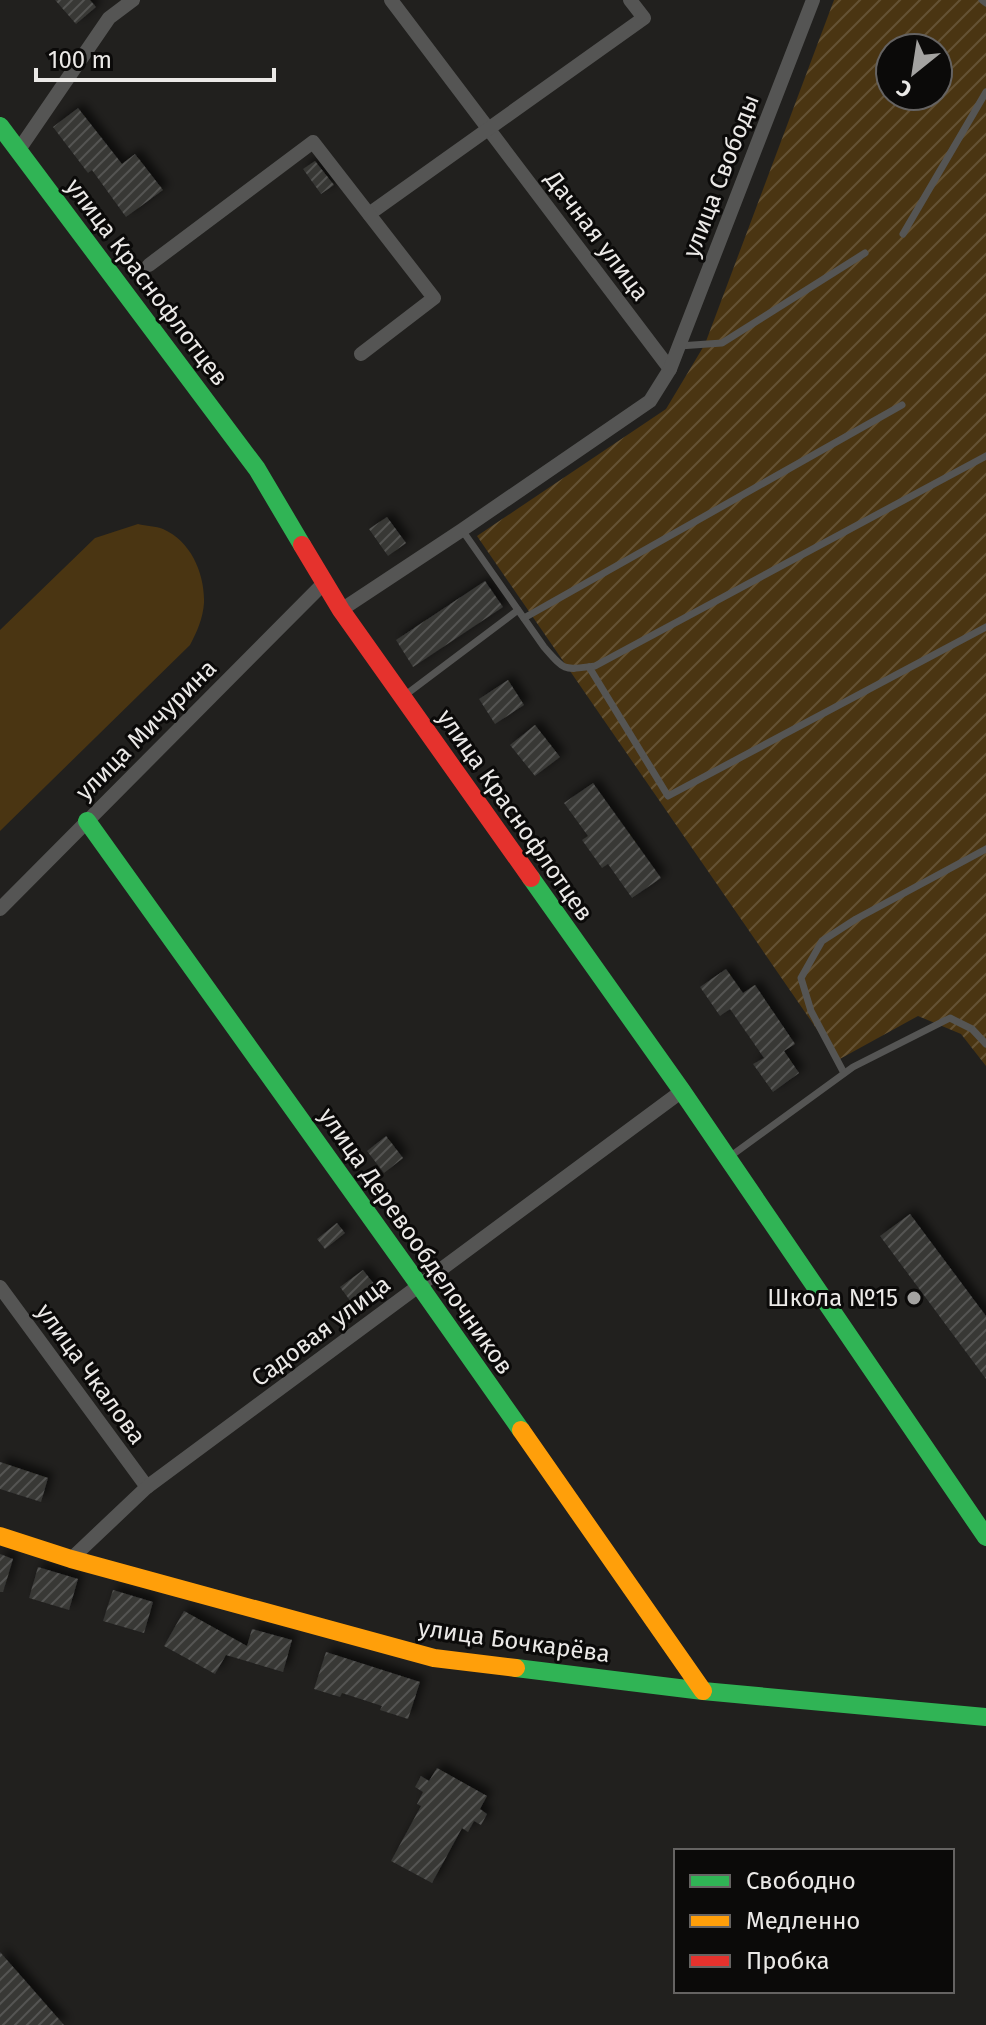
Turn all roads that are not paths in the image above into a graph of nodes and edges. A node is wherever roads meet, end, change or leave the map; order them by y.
1 (133, 0) edge
2 (391, 0) edge
3 (630, 0) edge
4 (813, 0) edge
5 (986, 92) edge
6 (0, 126) edge
7 (488, 130) junction
8 (18, 151) junction
9 (369, 214) junction
10 (903, 234) dead end
11 (865, 253) dead end
12 (149, 265) dead end
13 (679, 346) junction
14 (361, 354) dead end
15 (670, 369) junction
16 (902, 405) dead end
17 (986, 456) edge
18 (462, 530) junction
19 (324, 583) junction
20 (341, 610) junction
21 (518, 610) junction
22 (524, 618) junction
23 (986, 627) edge
24 (589, 667) junction
25 (402, 697) junction
26 (87, 821) junction
27 (986, 849) edge
28 (0, 909) edge
29 (986, 1044) edge
30 (844, 1073) junction
31 (682, 1091) junction
32 (727, 1159) junction
33 (419, 1285) junction
34 (0, 1287) edge
35 (147, 1487) junction
36 (0, 1536) edge
37 (986, 1537) edge
38 (71, 1559) junction
39 (703, 1691) junction
40 (986, 1717) edge

1 - 8 street
2 - 7 street, Дачная улица
3 - 7 street
4 - 13 street, улица Свободы
5 - 10 lane
6 - 8 street, улица Краснофлотцев
7 - 9 street
7 - 15 street, Дачная улица
8 - 19 street, улица Краснофлотцев
9 - 12 street
9 - 14 street
11 - 13 lane
13 - 15 street, улица Свободы
15 - 18 street
16 - 22 lane
17 - 24 lane
18 - 20 street
18 - 21 lane
19 - 20 street, улица Краснофлотцев
19 - 26 street, улица Мичурина
20 - 25 street, улица Краснофлотцев
21 - 22 lane
21 - 25 lane
22 - 24 lane
23 - 24 lane
25 - 31 street, улица Краснофлотцев
26 - 28 street, улица Мичурина
26 - 33 street, улица Деревообделочников
27 - 30 lane
29 - 30 lane
30 - 32 lane
31 - 32 street, улица Краснофлотцев
31 - 33 street, Садовая улица
32 - 37 street, улица Краснофлотцев
33 - 35 street, Садовая улица
33 - 39 street, улица Деревообделочников
34 - 35 street, улица Чкалова
35 - 38 street, Садовая улица
36 - 38 street, улица Бочкарёва
38 - 39 street, улица Бочкарёва
39 - 40 street, улица Бочкарёва

